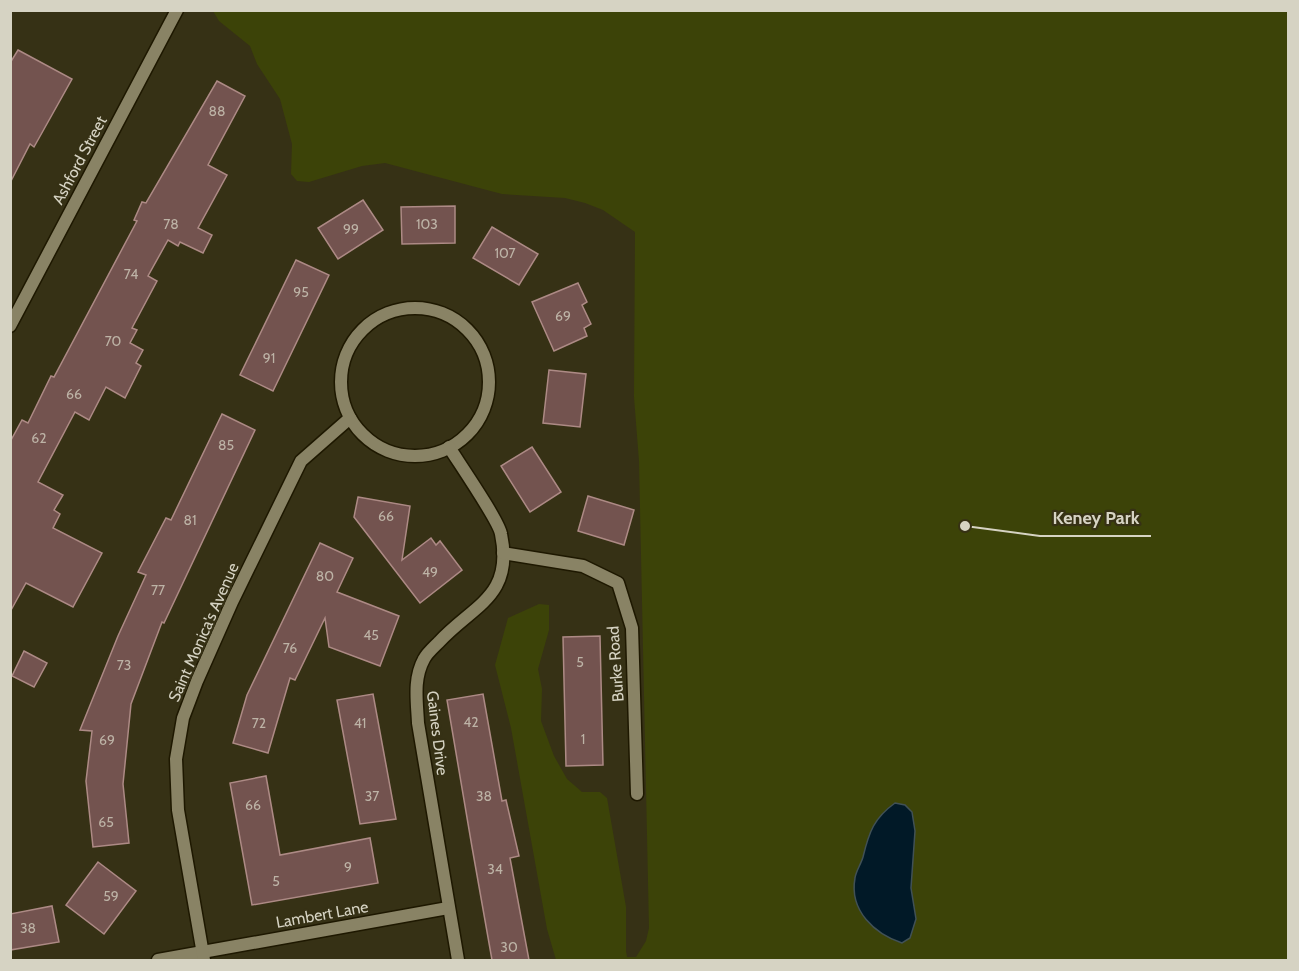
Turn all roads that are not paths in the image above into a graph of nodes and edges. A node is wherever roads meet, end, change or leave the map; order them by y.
1 (177, 10) edge
2 (10, 326) edge
3 (350, 418) junction
4 (449, 447) junction
5 (502, 554) junction
6 (637, 794) dead end
7 (448, 908) junction
8 (204, 957) edge
9 (158, 960) edge
10 (458, 960) edge

1 - 2 street, Ashford Street
3 - 4 street
3 - 4 street
3 - 8 street, Saint Monica's Avenue
4 - 5 street, Gaines Drive
5 - 6 street, Burke Road
5 - 7 street, Gaines Drive
7 - 8 street, Lambert Lane
7 - 10 street, Gaines Drive
8 - 9 street, Lambert Lane

